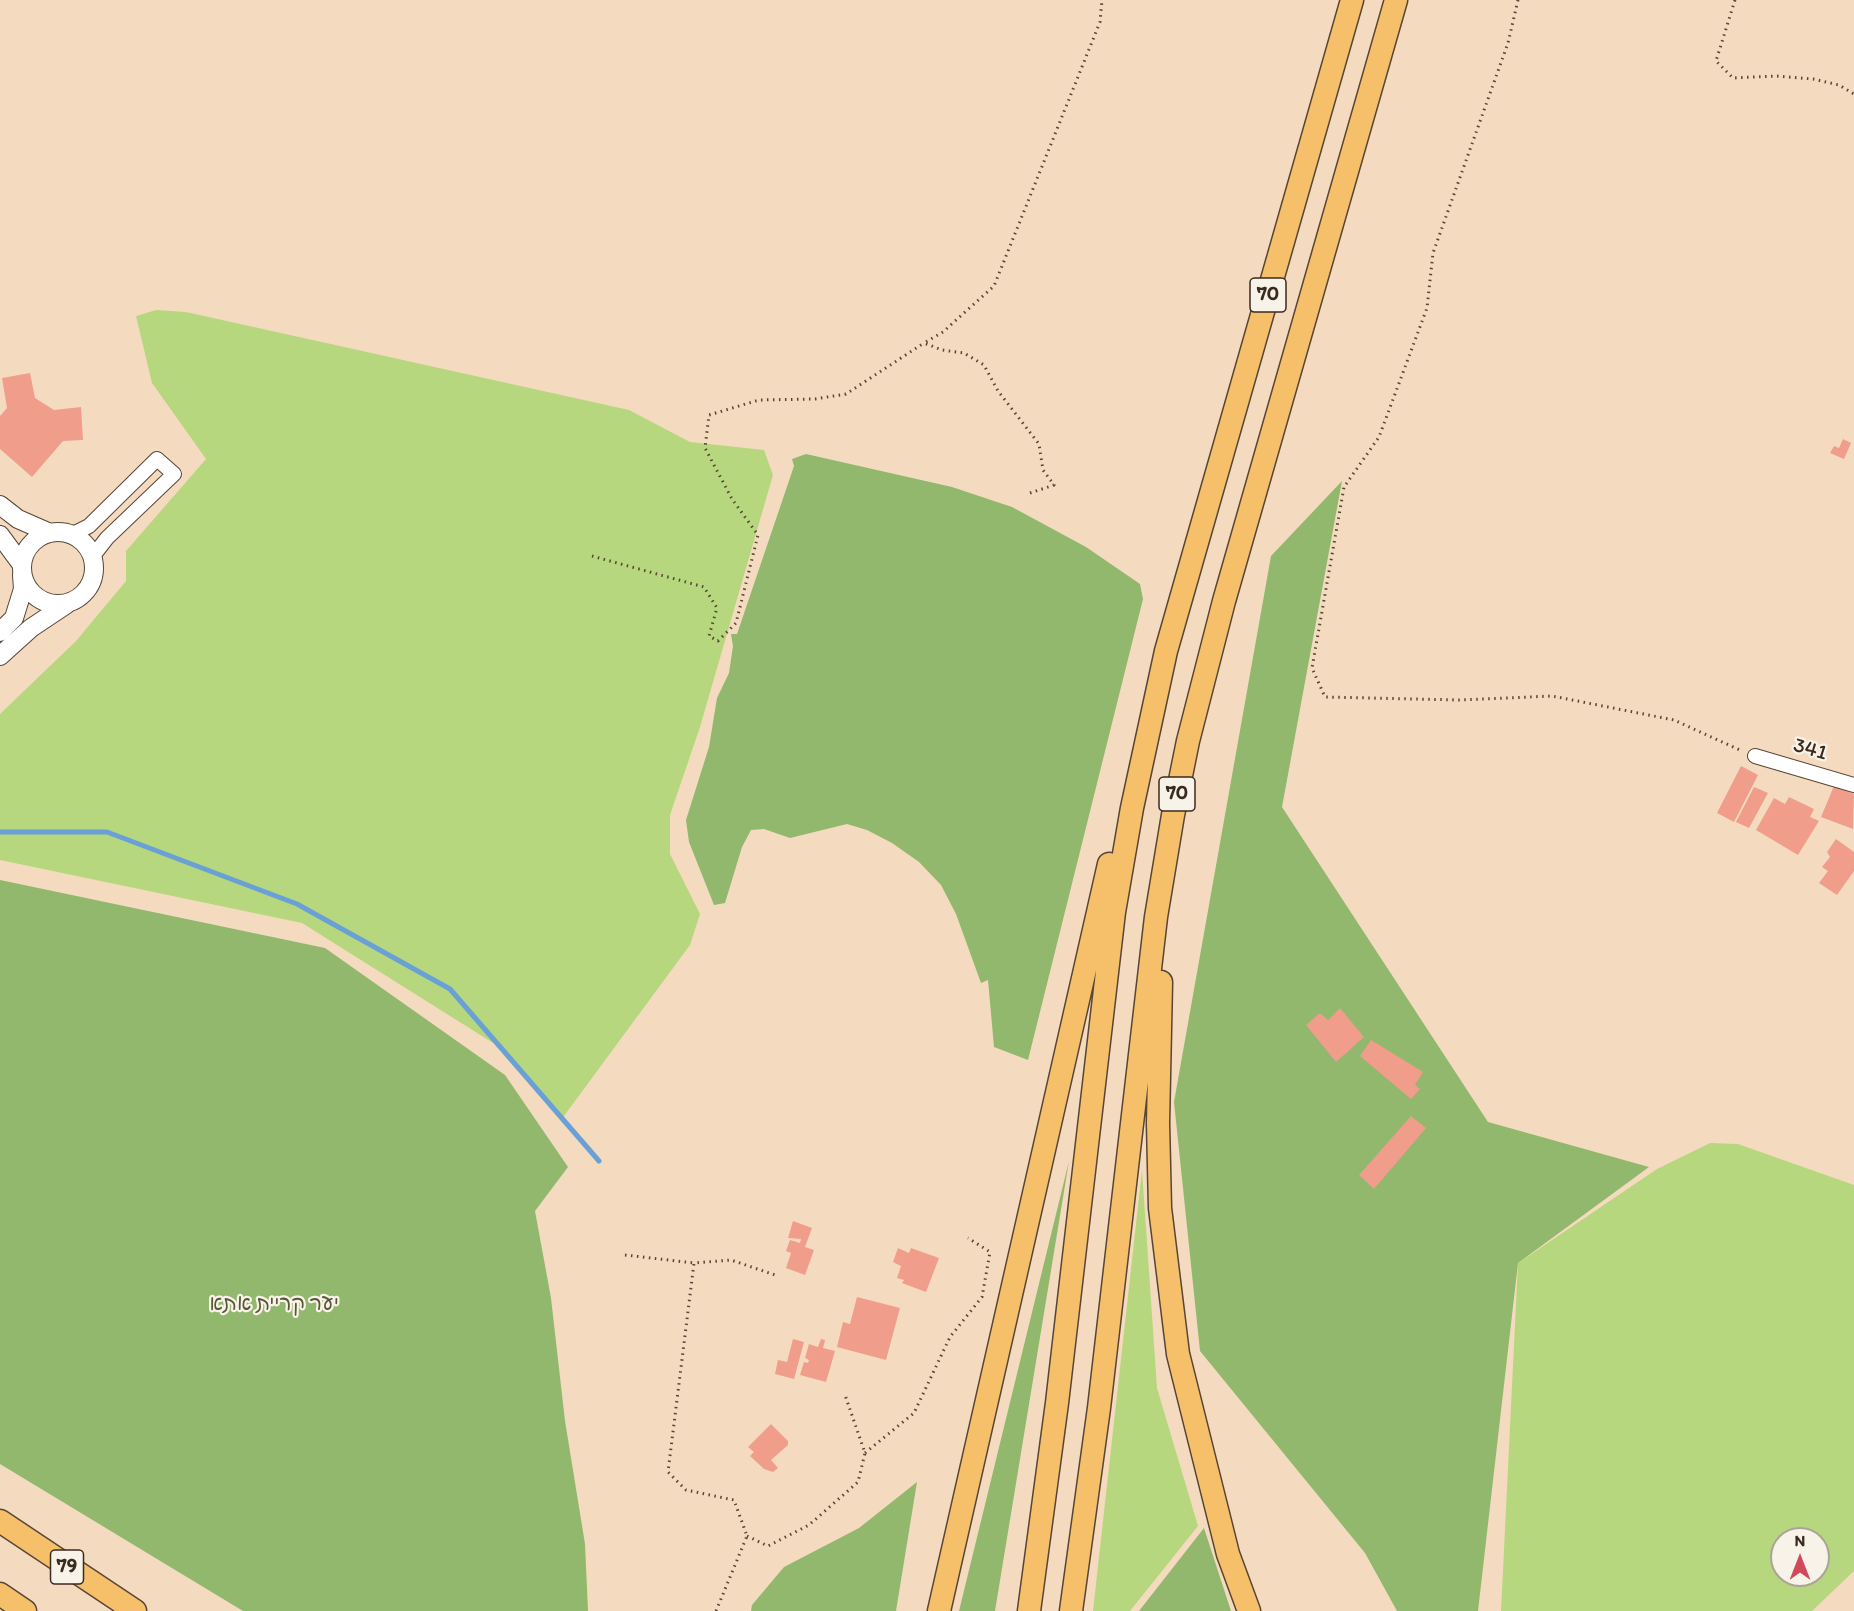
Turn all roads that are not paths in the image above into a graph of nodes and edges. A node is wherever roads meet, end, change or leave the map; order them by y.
1 (1352, 0) edge
2 (1395, 0) edge
3 (0, 505) edge
4 (50, 533) junction
5 (73, 534) junction
6 (0, 535) edge
7 (93, 556) junction
8 (22, 570) junction
9 (1183, 590) junction
10 (69, 603) junction
11 (0, 632) edge
12 (0, 656) edge
13 (1188, 741) junction
14 (1755, 756) road end
15 (1854, 785) edge
16 (0, 1521) edge
17 (0, 1594) edge
18 (25, 1611) edge
19 (135, 1611) edge
20 (939, 1611) edge
21 (1029, 1611) edge
22 (1071, 1611) edge
23 (1249, 1611) edge

1 - 9 highway, 70
2 - 13 highway, 70
3 - 4 street
4 - 5 street
4 - 8 street
5 - 7 street
5 - 7 street
6 - 8 street
7 - 10 street
8 - 10 street
8 - 11 street
9 - 20 highway
9 - 21 highway, 70
10 - 12 street
13 - 22 highway, 70
13 - 23 highway
14 - 15 street, 341
16 - 19 highway, 79
17 - 18 highway

